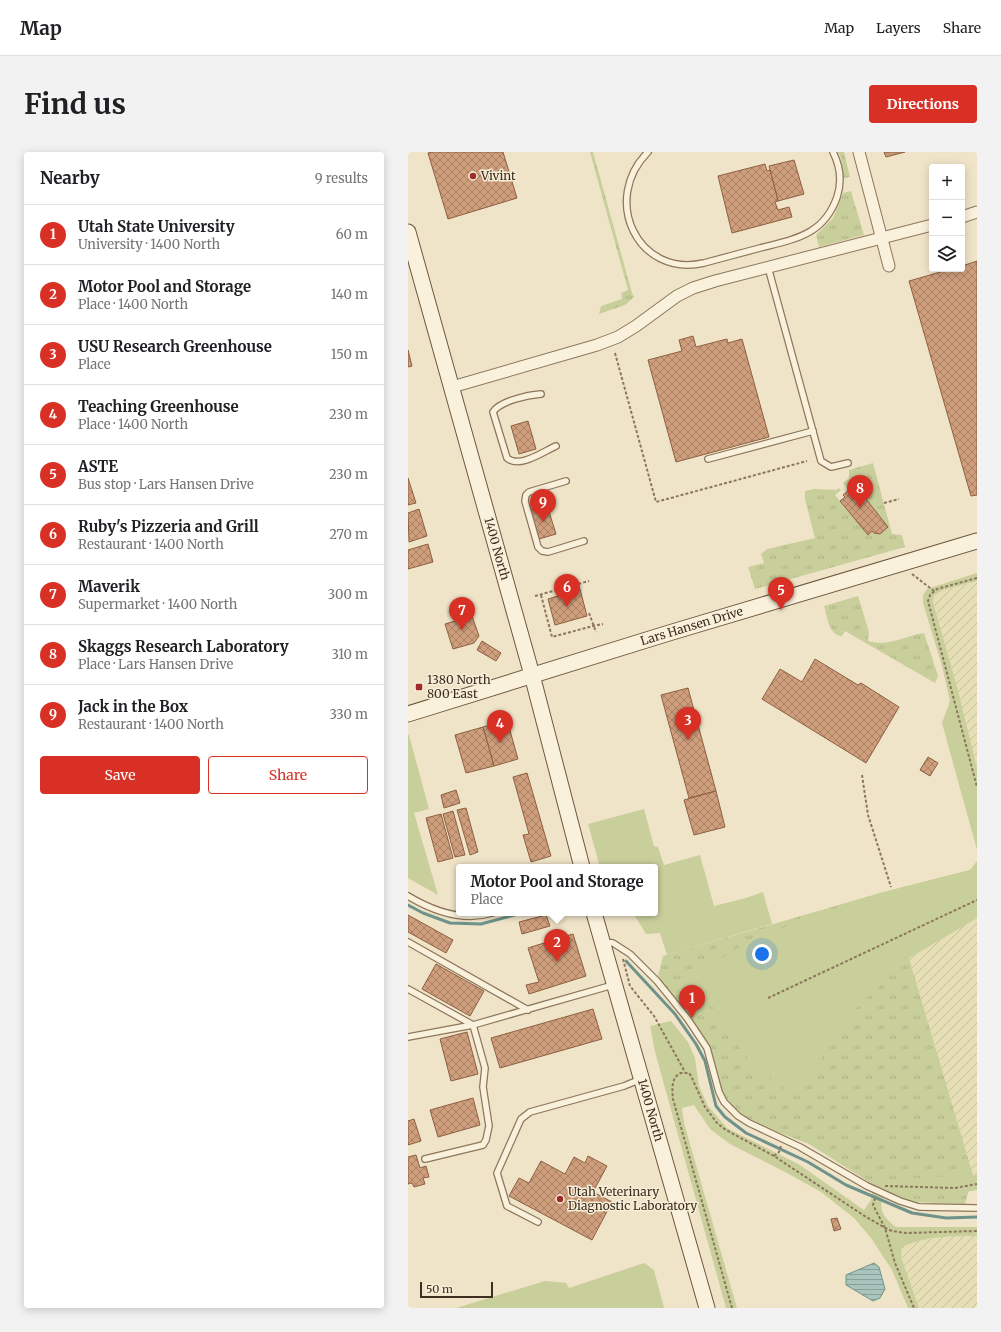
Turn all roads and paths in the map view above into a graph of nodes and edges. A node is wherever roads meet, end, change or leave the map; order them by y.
1 (648, 152) edge
2 (833, 152) edge
3 (859, 152) edge
4 (977, 212) edge
5 (965, 215) edge
6 (929, 226) edge
7 (408, 232) edge
8 (882, 238) junction
9 (889, 266) dead end
10 (768, 267) junction
11 (615, 353) dead end
12 (452, 387) junction
13 (541, 394) dead end
14 (813, 431) junction
15 (556, 446) dead end
16 (708, 459) dead end
17 (807, 461) dead end
18 (848, 463) dead end
19 (566, 481) dead end
20 (899, 499) dead end
21 (884, 503) dead end
22 (584, 541) dead end
23 (977, 541) edge
24 (900, 564) junction
25 (977, 578) edge
26 (589, 581) dead end
27 (934, 591) junction
28 (541, 595) junction
29 (535, 596) dead end
30 (589, 612) dead end
31 (603, 624) dead end
32 (593, 626) junction
33 (596, 632) dead end
34 (532, 675) junction
35 (408, 714) edge
36 (862, 775) dead end
37 (977, 787) edge
38 (581, 864) edge
39 (891, 888) dead end
40 (408, 896) edge
41 (977, 900) edge
42 (456, 915) edge
43 (595, 916) edge
44 (408, 942) edge
45 (603, 942) junction
46 (620, 948) junction
47 (615, 984) junction
48 (408, 989) edge
49 (768, 998) dead end
50 (528, 1010) junction
51 (473, 1025) junction
52 (408, 1036) edge
53 (685, 1072) junction
54 (642, 1079) junction
55 (782, 1143) dead end
56 (774, 1156) junction
57 (425, 1159) dead end
58 (977, 1184) edge
59 (876, 1193) junction
60 (977, 1208) edge
61 (538, 1222) dead end
62 (885, 1228) junction
63 (977, 1232) edge
64 (707, 1308) edge
65 (732, 1308) edge
66 (914, 1308) edge

1 - 2 lane
3 - 8 street
4 - 5 street
6 - 8 street
7 - 12 main road, 1400 North
8 - 9 street
8 - 10 street
10 - 12 street
10 - 14 lane
11 - 17 path
12 - 34 main road, 1400 North
13 - 15 lane
14 - 16 lane
14 - 18 lane
19 - 22 lane
20 - 21 path
23 - 24 main road, Lars Hansen Drive
24 - 27 path
24 - 34 main road, Lars Hansen Drive
25 - 27 path
26 - 28 path
27 - 37 path
28 - 29 path
28 - 32 path
30 - 32 path
31 - 32 path
32 - 33 path
34 - 35 main road, Lars Hansen Drive
34 - 38 main road, 1400 North
36 - 39 path
40 - 42 lane
41 - 49 path
43 - 45 main road, 1400 North
44 - 50 lane
45 - 46 lane
45 - 47 main road, 1400 North
46 - 53 path
46 - 59 lane
47 - 50 lane
47 - 54 main road, 1400 North
48 - 51 lane
50 - 51 lane
51 - 52 lane
51 - 57 lane
53 - 56 path
53 - 65 path
54 - 61 lane
54 - 64 main road, 1400 North
55 - 56 path
56 - 62 path
58 - 59 path
59 - 60 lane
59 - 62 path
62 - 63 path
62 - 66 path

